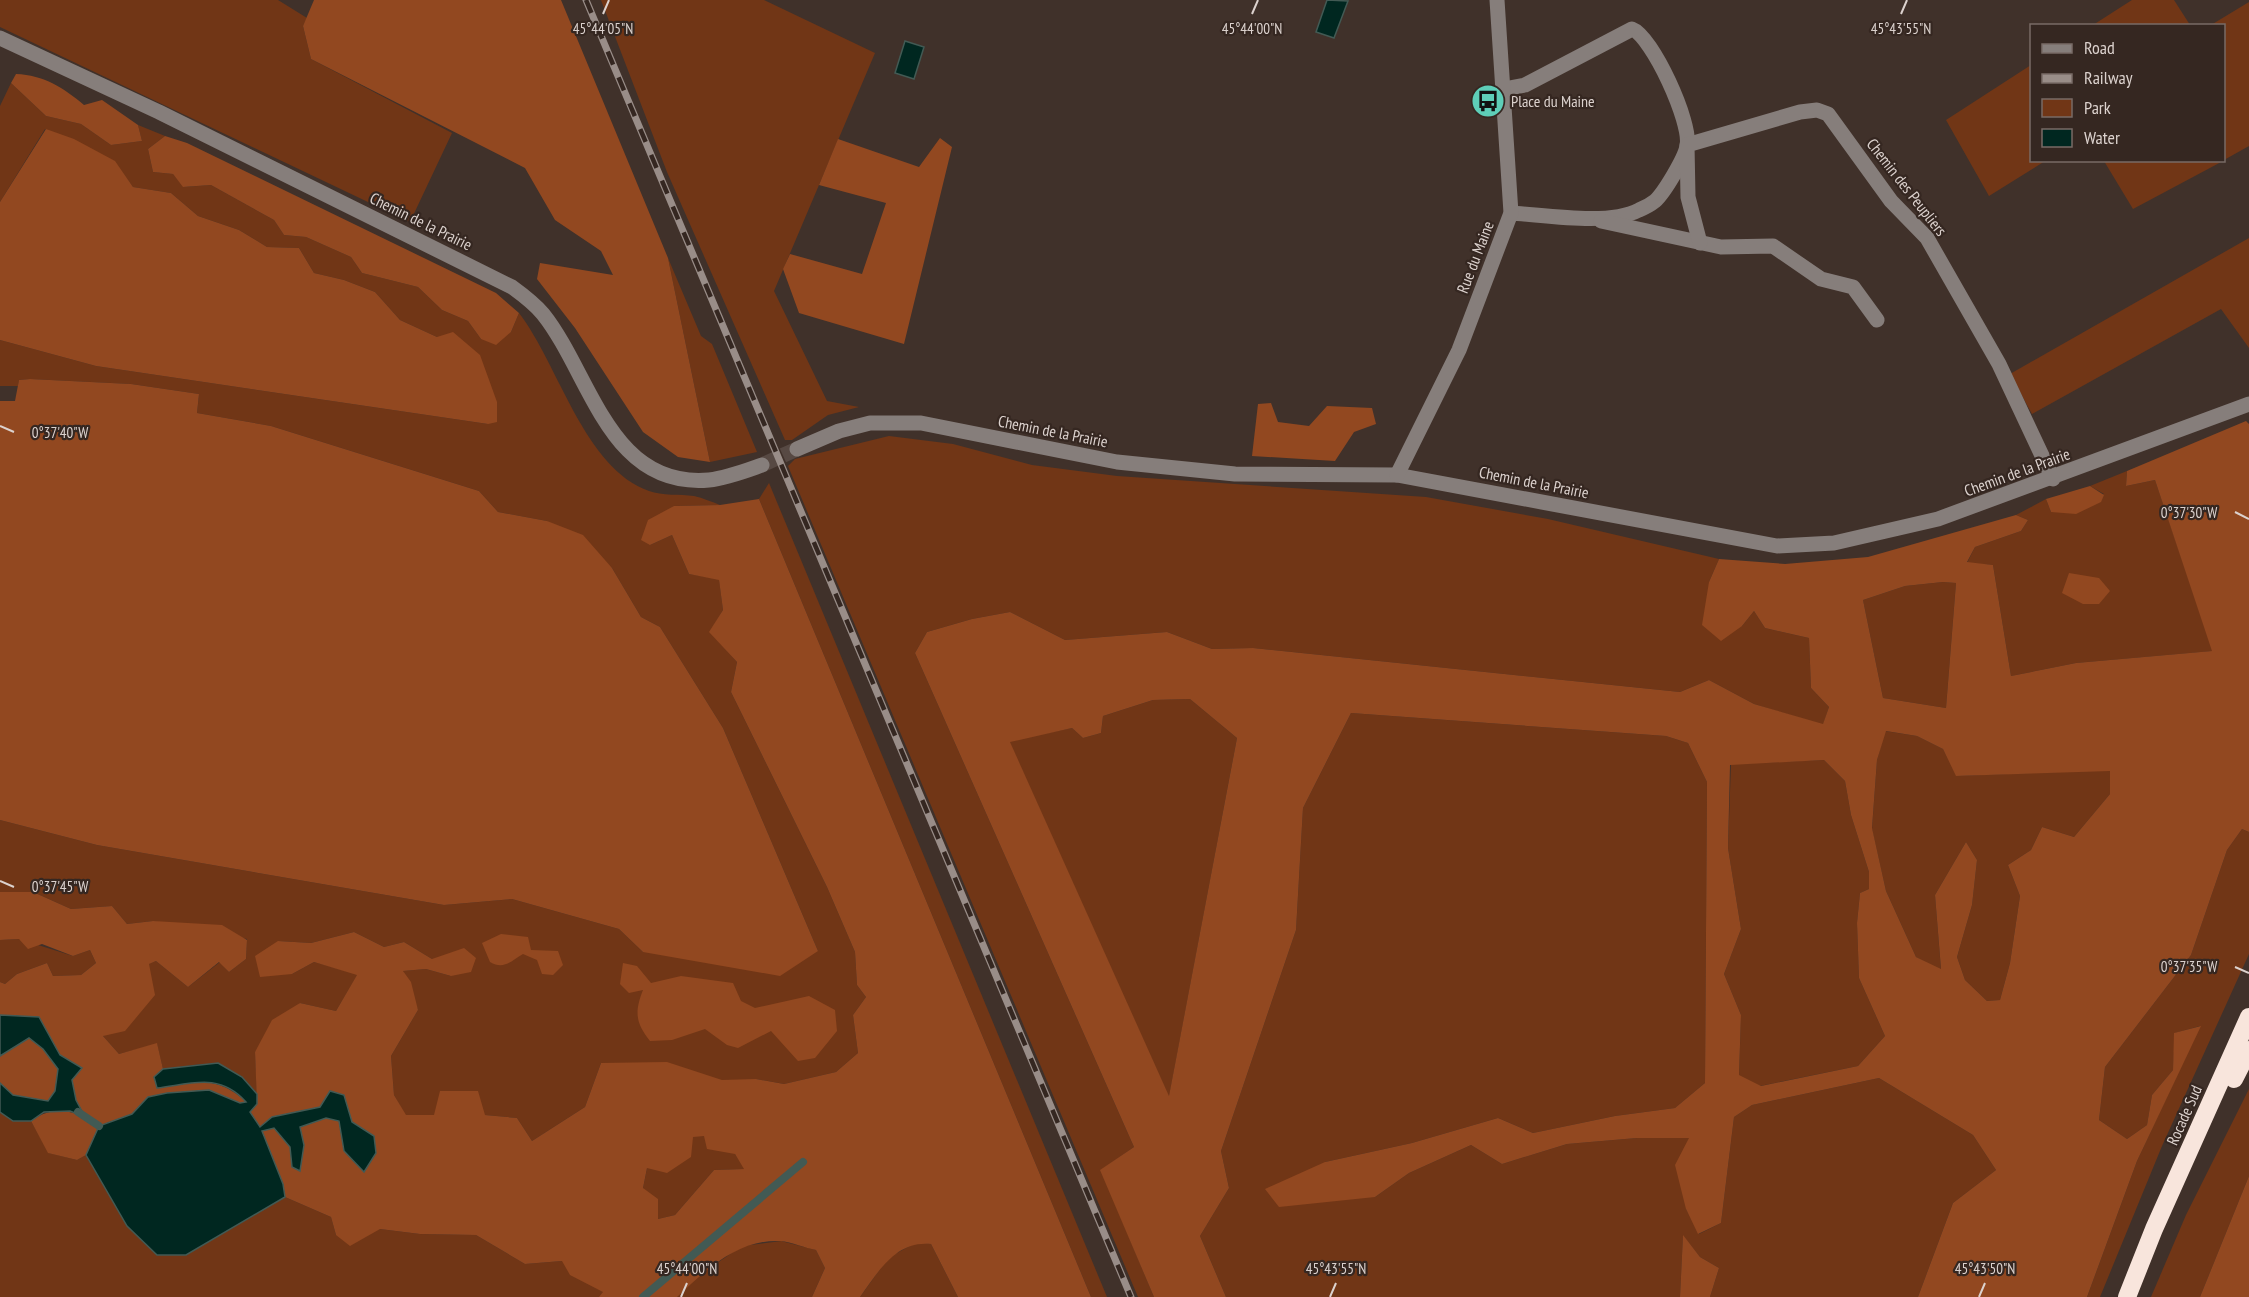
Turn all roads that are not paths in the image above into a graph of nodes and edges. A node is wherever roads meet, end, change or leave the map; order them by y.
1 (1497, 0) edge
2 (0, 38) edge
3 (1504, 89) junction
4 (1687, 145) junction
5 (1511, 213) junction
6 (1589, 219) junction
7 (1700, 243) junction
8 (1877, 320) dead end
9 (2249, 404) edge
10 (797, 449) tunnel mouth
11 (762, 465) tunnel mouth
12 (1397, 475) junction
13 (2053, 479) junction
14 (2249, 1017) edge
15 (2249, 1050) edge
16 (2154, 1229) junction
17 (2127, 1297) edge

1 - 3 street, Rue du Maine
2 - 11 street, Chemin de la Prairie
3 - 4 street
3 - 5 street, Rue du Maine
4 - 6 street
4 - 7 street
4 - 13 street, Chemin des Peupliers
5 - 6 street
5 - 12 street, Rue du Maine
6 - 7 street
7 - 8 street
9 - 13 street, Chemin de la Prairie
10 - 12 street, Chemin de la Prairie
12 - 13 street, Chemin de la Prairie
14 - 16 highway, Rocade Sud
15 - 16 highway, Rocade Sud
16 - 17 highway, Rocade Sud

